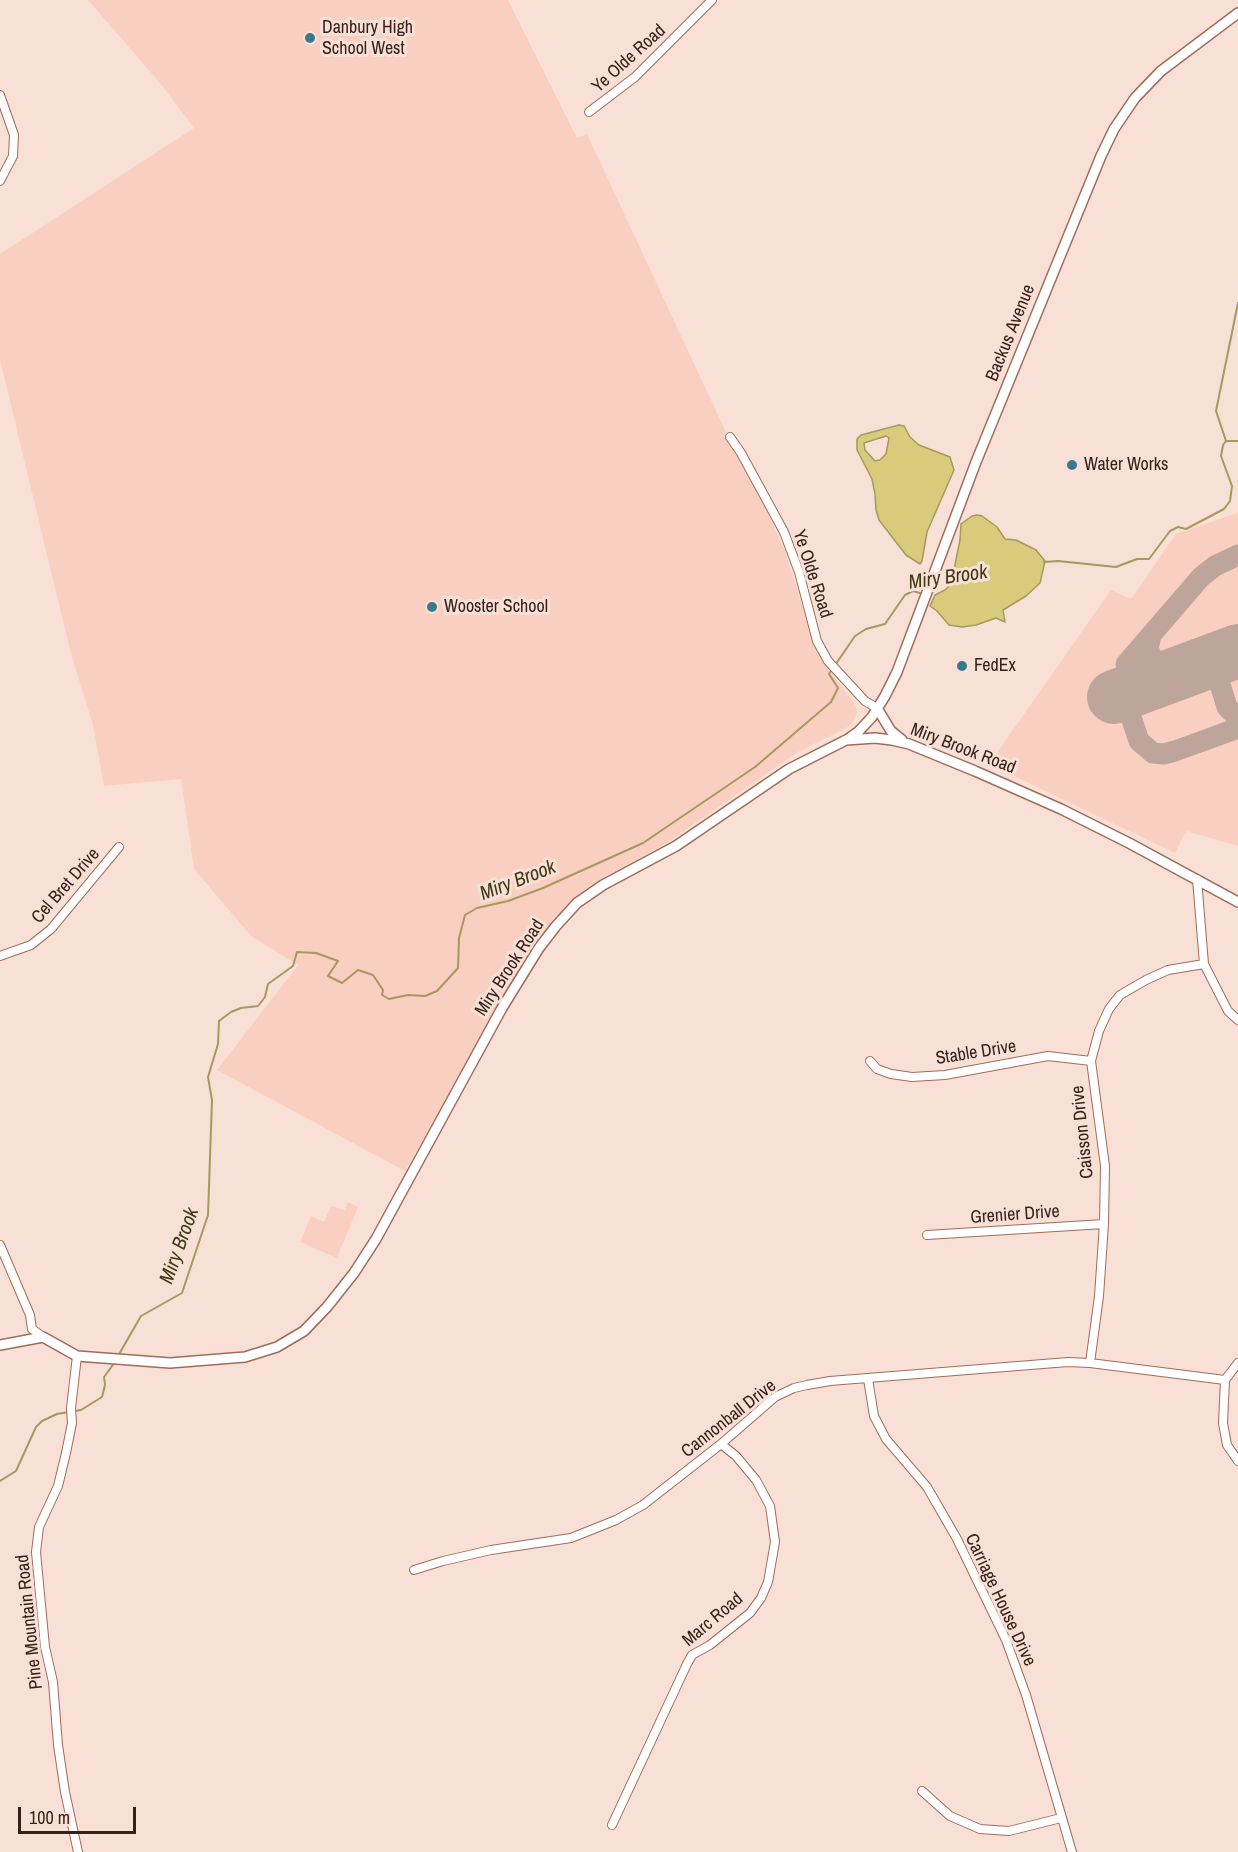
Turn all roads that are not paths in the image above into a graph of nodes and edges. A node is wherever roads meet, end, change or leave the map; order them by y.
1 (712, 0) edge
2 (1238, 13) edge
3 (0, 95) edge
4 (589, 112) dead end
5 (0, 181) edge
6 (730, 437) dead end
7 (877, 708) junction
8 (846, 740) junction
9 (909, 744) junction
10 (119, 847) dead end
11 (1197, 879) junction
12 (1238, 902) edge
13 (0, 956) edge
14 (1204, 964) junction
15 (1238, 1020) edge
16 (870, 1061) dead end
17 (1091, 1061) junction
18 (1104, 1224) junction
19 (927, 1235) dead end
20 (0, 1245) edge
21 (43, 1336) junction
22 (0, 1345) edge
23 (78, 1356) junction
24 (1090, 1363) junction
25 (1238, 1363) edge
26 (868, 1379) junction
27 (1225, 1380) junction
28 (721, 1444) junction
29 (1238, 1461) edge
30 (414, 1570) dead end
31 (922, 1791) dead end
32 (1061, 1818) junction
33 (612, 1825) dead end
34 (78, 1852) edge
35 (1072, 1852) edge

1 - 4 street, Ye Olde Road
2 - 7 main road, Backus Avenue
3 - 5 street
6 - 7 street, Ye Olde Road
7 - 8 main road, Backus Avenue
7 - 9 main road
8 - 9 main road, Miry Brook Road
8 - 23 main road, Miry Brook Road
9 - 11 main road, Miry Brook Road
10 - 13 street, Cel Bret Drive
11 - 12 main road, Miry Brook Road
11 - 14 street
14 - 15 street
14 - 17 street, Caisson Drive
16 - 17 street, Stable Drive
17 - 18 street, Caisson Drive
18 - 19 street, Grenier Drive
18 - 24 street, Caisson Drive
20 - 21 street
21 - 22 main road
21 - 23 main road, Miry Brook Road
23 - 34 street, Pine Mountain Road
24 - 26 street, Cannonball Drive
24 - 27 street, Cannonball Drive
25 - 27 street
26 - 28 street, Cannonball Drive
26 - 32 street, Carriage House Drive
27 - 29 street
28 - 30 street, Cannonball Drive
28 - 33 street, Marc Road
31 - 32 street
32 - 35 street, Carriage House Drive

